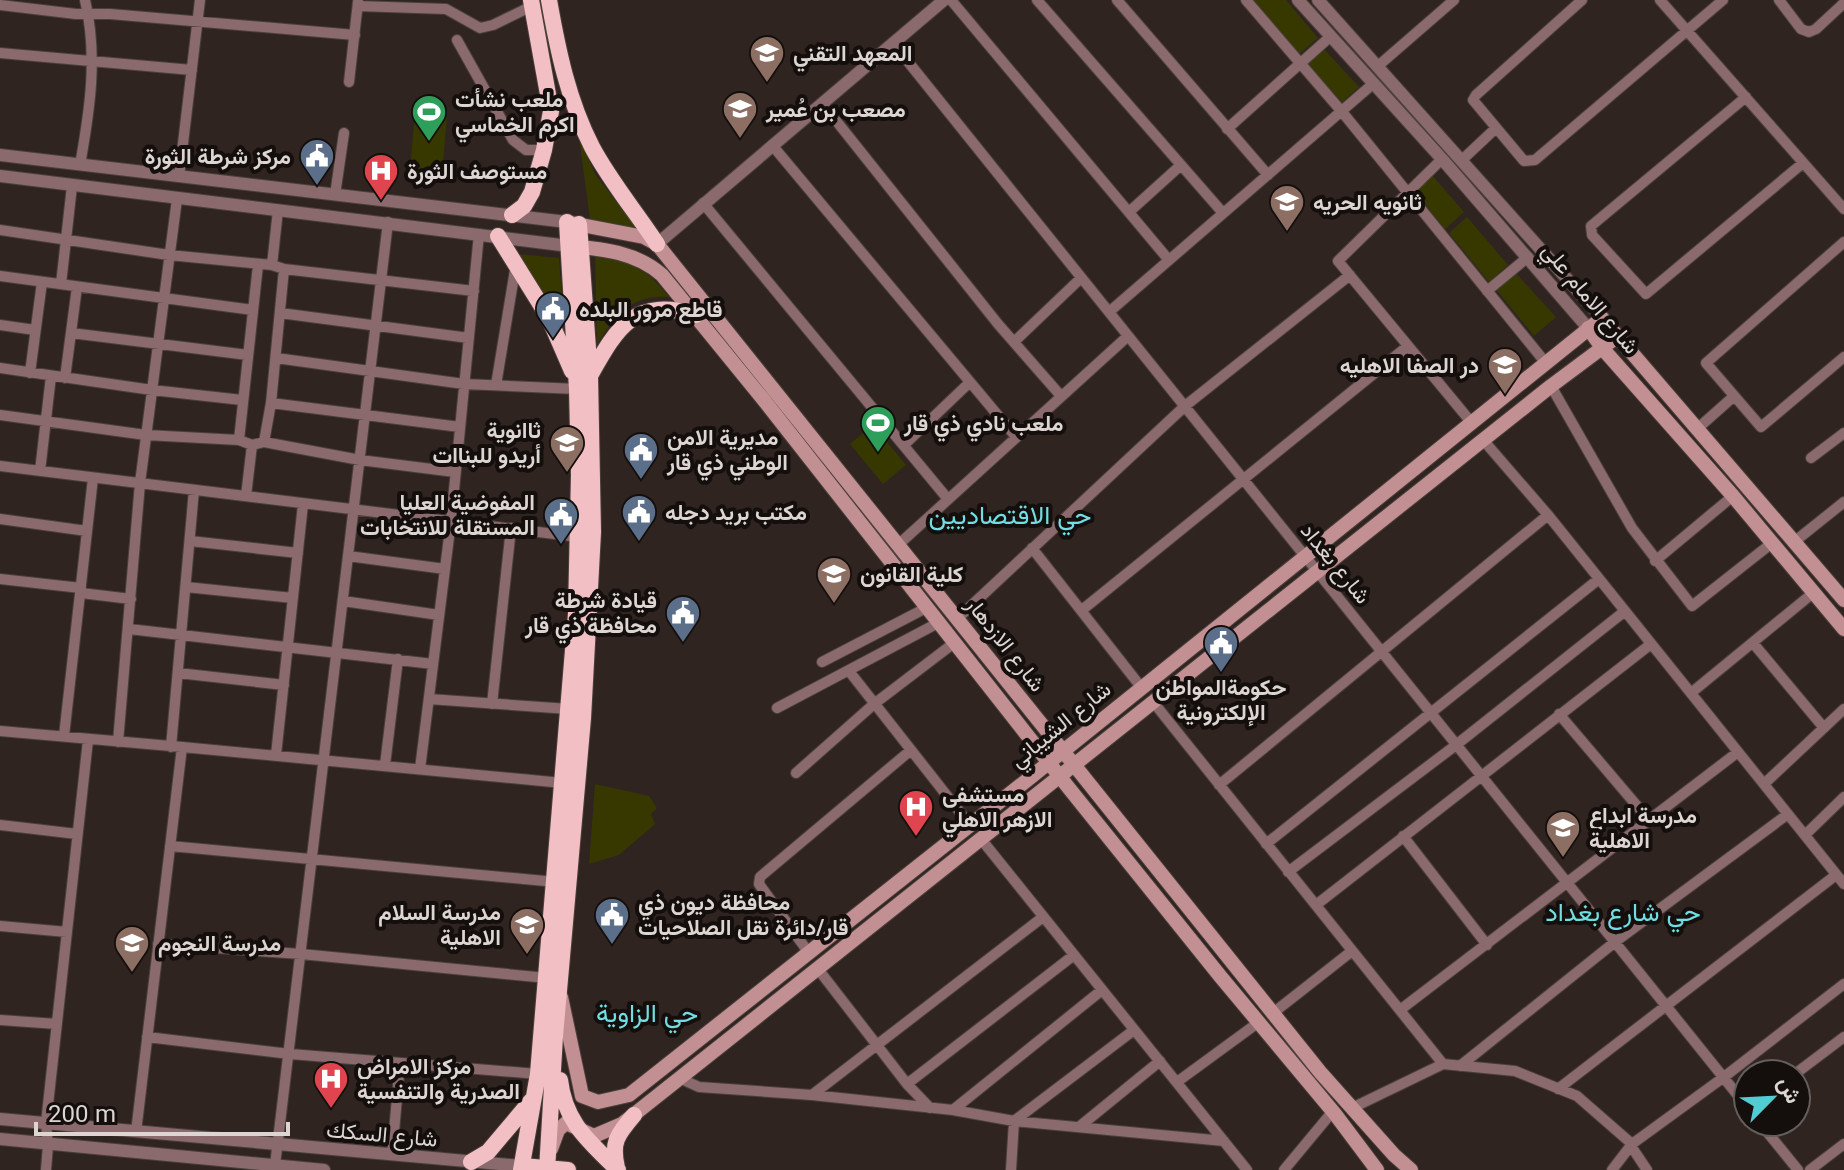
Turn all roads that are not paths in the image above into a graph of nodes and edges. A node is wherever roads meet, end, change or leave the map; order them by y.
1 (85, 0) edge
2 (200, 0) edge
3 (944, 0) edge
4 (951, 0) edge
5 (1037, 0) edge
6 (1117, 0) edge
7 (1246, 0) edge
8 (1298, 0) edge
9 (1318, 0) edge
10 (1454, 0) edge
11 (1582, 0) edge
12 (1660, 0) edge
13 (1723, 0) edge
14 (1779, 0) edge
15 (537, 2) edge
16 (358, 3) edge
17 (1844, 3) edge
18 (0, 5) edge
19 (88, 14) junction
20 (197, 22) junction
21 (1686, 30) junction
22 (355, 35) junction
23 (1331, 36) junction
24 (457, 40) dead end
25 (893, 43) junction
26 (0, 53) edge
27 (93, 60) junction
28 (1301, 64) junction
29 (1378, 66) junction
30 (192, 70) junction
31 (349, 82) dead end
32 (1374, 83) junction
33 (1746, 97) junction
34 (822, 103) junction
35 (1343, 113) junction
36 (1496, 128) junction
37 (1227, 129) junction
38 (344, 133) dead end
39 (772, 145) junction
40 (544, 150) junction
41 (0, 155) edge
42 (1442, 159) junction
43 (1463, 159) junction
44 (1803, 163) junction
45 (80, 165) junction
46 (1181, 165) junction
47 (1268, 175) junction
48 (0, 176) edge
49 (179, 177) junction
50 (72, 186) junction
51 (289, 189) junction
52 (1407, 193) junction
53 (335, 195) junction
54 (177, 199) junction
55 (703, 203) junction
56 (1844, 209) edge
57 (282, 210) junction
58 (1129, 212) junction
59 (1223, 213) junction
60 (512, 215) junction
61 (388, 222) junction
62 (573, 223) junction
63 (0, 230) edge
64 (479, 234) junction
65 (498, 236) junction
66 (66, 240) junction
67 (1844, 242) edge
68 (657, 244) junction
69 (576, 246) junction
70 (169, 255) junction
71 (1528, 257) junction
72 (1168, 259) junction
73 (516, 262) junction
74 (258, 265) junction
75 (272, 265) junction
76 (284, 269) junction
77 (1350, 275) junction
78 (0, 276) edge
79 (1081, 278) junction
80 (381, 280) junction
81 (42, 282) junction
82 (61, 284) junction
83 (77, 287) junction
84 (474, 291) junction
85 (1487, 291) junction
86 (164, 298) junction
87 (253, 310) junction
88 (1109, 312) junction
89 (280, 313) junction
90 (696, 315) junction
91 (1602, 318) junction
92 (0, 325) edge
93 (375, 326) junction
94 (1588, 328) junction
95 (35, 330) junction
96 (71, 333) junction
97 (1128, 336) junction
98 (1618, 336) junction
99 (469, 338) junction
100 (1014, 342) junction
101 (158, 343) junction
102 (1408, 346) junction
103 (1603, 349) junction
104 (248, 355) junction
105 (1844, 357) edge
106 (276, 358) junction
107 (1545, 362) junction
108 (0, 368) edge
109 (370, 370) junction
110 (30, 373) junction
111 (51, 376) junction
112 (590, 376) junction
113 (65, 378) junction
114 (969, 383) junction
115 (464, 384) junction
116 (496, 385) junction
117 (1551, 386) junction
118 (577, 389) junction
119 (152, 390) junction
120 (1061, 396) junction
121 (1733, 397) junction
122 (242, 400) junction
123 (271, 403) junction
124 (1185, 406) junction
125 (0, 415) edge
126 (365, 415) junction
127 (46, 421) junction
128 (1471, 422) junction
129 (460, 427) junction
130 (1697, 429) junction
131 (1844, 433) edge
132 (146, 435) junction
133 (1016, 437) junction
134 (239, 440) junction
135 (1484, 441) junction
136 (264, 442) junction
137 (252, 445) junction
138 (904, 445) junction
139 (1811, 458) dead end
140 (360, 460) junction
141 (0, 466) edge
142 (838, 469) junction
143 (40, 471) junction
144 (455, 472) junction
145 (93, 478) junction
146 (825, 478) junction
147 (1243, 480) junction
148 (140, 483) junction
149 (194, 490) junction
150 (246, 496) junction
151 (1733, 496) junction
152 (947, 498) junction
153 (1844, 502) edge
154 (303, 504) junction
155 (354, 510) junction
156 (1548, 515) junction
157 (0, 519) edge
158 (451, 521) junction
159 (511, 528) junction
160 (87, 531) junction
161 (579, 537) junction
162 (190, 541) junction
163 (1794, 542) junction
164 (1772, 543) junction
165 (898, 545) junction
166 (1032, 548) junction
167 (298, 553) junction
168 (348, 556) junction
169 (1306, 556) junction
170 (1655, 561) junction
171 (445, 569) junction
172 (1318, 572) junction
173 (0, 579) edge
174 (1599, 579) junction
175 (186, 587) junction
176 (81, 591) junction
177 (1813, 593) junction
178 (293, 598) junction
179 (131, 599) junction
180 (1844, 600) edge
181 (343, 601) junction
182 (926, 608) junction
183 (1082, 610) junction
184 (1625, 611) junction
185 (439, 615) junction
186 (958, 618) junction
187 (938, 623) junction
188 (129, 629) junction
189 (1844, 629) edge
190 (181, 633) junction
191 (954, 643) junction
192 (1753, 643) junction
193 (1651, 644) junction
194 (288, 647) junction
195 (337, 651) junction
196 (1382, 652) junction
197 (398, 659) junction
198 (822, 662) dead end
199 (433, 664) junction
200 (849, 671) junction
201 (178, 673) junction
202 (284, 685) junction
203 (1141, 687) junction
204 (1691, 693) junction
205 (429, 699) junction
206 (1154, 703) junction
207 (492, 704) junction
208 (874, 704) junction
209 (575, 707) junction
210 (777, 708) dead end
211 (1844, 709) edge
212 (1431, 713) junction
213 (1559, 714) junction
214 (1824, 728) junction
215 (0, 731) edge
216 (64, 736) junction
217 (88, 740) junction
218 (118, 742) junction
219 (1456, 745) junction
220 (177, 747) junction
221 (911, 750) junction
222 (1062, 750) junction
223 (1738, 752) junction
224 (276, 755) junction
225 (324, 759) junction
226 (1048, 761) junction
227 (385, 765) junction
228 (1074, 765) junction
229 (420, 769) junction
230 (796, 773) dead end
231 (1480, 775) junction
232 (1060, 777) junction
233 (563, 783) junction
234 (1764, 784) junction
235 (1219, 785) junction
236 (1844, 797) edge
237 (1788, 814) junction
238 (1649, 820) junction
239 (0, 825) edge
240 (970, 825) junction
241 (77, 834) junction
242 (1805, 835) junction
243 (1403, 836) junction
244 (981, 839) junction
245 (1266, 844) junction
246 (170, 846) junction
247 (313, 859) junction
248 (1288, 872) junction
249 (1836, 875) junction
250 (556, 882) junction
251 (1566, 882) junction
252 (1844, 884) edge
253 (1316, 905) junction
254 (1043, 917) junction
255 (0, 926) edge
256 (67, 932) junction
257 (1615, 942) junction
258 (158, 944) junction
259 (1487, 945) junction
260 (1352, 951) junction
261 (809, 953) junction
262 (301, 954) junction
263 (1074, 955) junction
264 (1234, 965) junction
265 (818, 969) junction
266 (1220, 976) junction
267 (547, 978) junction
268 (1844, 984) edge
269 (1102, 990) junction
270 (560, 992) junction
271 (746, 1003) junction
272 (1667, 1007) junction
273 (1400, 1010) junction
274 (1273, 1013) junction
275 (757, 1017) junction
276 (0, 1020) edge
277 (1259, 1022) junction
278 (57, 1024) junction
279 (1134, 1030) junction
280 (555, 1036) junction
281 (147, 1037) junction
282 (1844, 1037) edge
283 (877, 1044) junction
284 (290, 1054) junction
285 (1160, 1061) junction
286 (1812, 1061) edge
287 (400, 1063) junction
288 (1443, 1064) junction
289 (1460, 1066) junction
290 (538, 1074) junction
291 (1724, 1077) junction
292 (679, 1078) junction
293 (1177, 1082) junction
294 (907, 1084) junction
295 (1732, 1087) edge
296 (1558, 1089) junction
297 (812, 1095) junction
298 (534, 1097) junction
299 (930, 1108) junction
300 (1352, 1108) junction
301 (953, 1110) junction
302 (1333, 1111) junction
303 (634, 1115) junction
304 (0, 1119) edge
305 (1014, 1121) junction
306 (46, 1123) junction
307 (1079, 1127) junction
308 (576, 1128) junction
309 (136, 1132) junction
310 (1772, 1138) edge
311 (0, 1139) edge
312 (1224, 1141) junction
313 (1844, 1144) edge
314 (48, 1145) junction
315 (278, 1145) junction
316 (1631, 1145) junction
317 (392, 1155) junction
318 (471, 1162) junction
319 (548, 1163) edge
320 (275, 1165) junction
321 (522, 1168) edge
322 (46, 1170) edge
323 (324, 1170) edge
324 (568, 1170) edge
325 (618, 1170) edge
326 (1011, 1170) edge
327 (1247, 1170) edge
328 (1284, 1170) edge
329 (1377, 1170) edge
330 (1411, 1170) edge
331 (1612, 1170) edge
332 (1647, 1170) edge
333 (1798, 1170) edge
334 (1810, 1170) edge

1 - 19 street
2 - 20 street
3 - 25 street
4 - 58 street
5 - 46 street
6 - 37 street
7 - 28 street
8 - 23 street, شارع الامام علي
9 - 29 street, شارع الامام علي
10 - 29 street
11 - 36 street
12 - 21 street
13 - 21 street
14 - 17 street
15 - 16 street
15 - 40 highway
15 - 68 highway
16 - 22 street
18 - 19 street
19 - 20 street
19 - 27 street
20 - 22 street
20 - 30 street
21 - 33 street
21 - 36 street
22 - 31 street
23 - 28 street
23 - 32 street, شارع الامام علي
24 - 40 street
25 - 34 street
25 - 79 street, شارع بغداد
26 - 27 street
27 - 30 street
27 - 45 street
28 - 35 street
28 - 37 street
29 - 43 street, شارع الامام علي
30 - 49 street
32 - 35 street
32 - 42 street, شارع الامام علي
33 - 44 street
33 - 44 street
34 - 39 street
34 - 100 street
35 - 47 street
35 - 52 street
36 - 43 street
37 - 47 street
38 - 53 street
39 - 55 street
39 - 114 street
40 - 60 highway
41 - 45 street
42 - 52 street
42 - 71 street, شارع الامام علي
43 - 91 street, شارع الامام علي
44 - 56 street
45 - 49 street
46 - 58 street
46 - 59 street
47 - 59 street
48 - 50 street
49 - 51 street
50 - 54 street
50 - 66 street
51 - 53 street
51 - 57 street
52 - 77 street
52 - 85 street
53 - 60 street
54 - 57 street
54 - 70 street
55 - 68 street
55 - 138 street
57 - 61 street
57 - 75 street
58 - 72 street
59 - 72 street
60 - 62 street
61 - 64 street
61 - 80 street
62 - 68 main road
62 - 69 highway
63 - 66 street
64 - 65 street
64 - 84 street
65 - 69 street
65 - 73 highway
66 - 70 street
66 - 82 street
67 - 121 street
68 - 142 main road, شارع الازدهار
69 - 90 main road, شارع الازدهار
69 - 112 highway
69 - 118 highway
70 - 74 street
70 - 86 street
71 - 85 street
71 - 94 street, شارع الامام علي
72 - 88 street
73 - 116 street
73 - 118 highway
74 - 75 street
74 - 87 street
75 - 76 street
76 - 80 street
76 - 89 street
77 - 102 street
77 - 124 street
78 - 81 street
79 - 88 street, شارع بغداد
79 - 100 street
80 - 84 street
80 - 93 street
81 - 82 street
81 - 95 street
82 - 83 street
83 - 86 street
83 - 96 street
84 - 99 street
85 - 107 street
86 - 87 street
86 - 101 street
87 - 104 street
88 - 97 street, شارع بغداد
89 - 93 street
89 - 106 street
90 - 112 highway
90 - 146 main road, شارع الازدهار
91 - 94 main road, شارع الشيباني
91 - 98 main road, شارع الامام علي
92 - 95 street
93 - 99 street
93 - 109 street
94 - 103 main road, شارع الامام علي
94 - 107 main road, شارع الشيباني
95 - 110 street
96 - 101 street
96 - 113 street
97 - 120 street
97 - 124 street, شارع بغداد
98 - 103 main road, شارع الشيباني
98 - 130 main road, شارع الامام علي
99 - 115 street
100 - 120 street
101 - 104 street
101 - 119 street
102 - 128 street
102 - 147 street
103 - 117 main road, شارع الشيباني
103 - 151 main road, شارع الامام علي
104 - 122 street
105 - 121 street
106 - 109 street
106 - 123 street
107 - 128 main road, شارع الشيباني
108 - 110 street
109 - 115 street
109 - 126 street
110 - 111 street
111 - 113 street
111 - 127 street
112 - 209 highway
113 - 119 street
114 - 133 street
114 - 138 street
115 - 116 street
115 - 129 street
116 - 118 street
117 - 135 main road, شارع الشيباني
117 - 170 street
118 - 161 highway
119 - 122 street
119 - 132 street
120 - 133 street
121 - 130 street
122 - 134 street
123 - 126 street
123 - 136 street
124 - 147 street, شارع بغداد
124 - 166 street
125 - 127 street
126 - 129 street
126 - 140 street
127 - 132 street
127 - 143 street
128 - 169 main road, شارع الشيباني
129 - 144 street
130 - 163 main road, شارع الامام علي
131 - 139 street
132 - 134 street
132 - 148 street
133 - 152 street
134 - 137 street
135 - 156 street
135 - 172 main road, شارع الشيباني
136 - 137 street
136 - 140 street
137 - 150 street
138 - 152 street
140 - 144 street
140 - 155 street
141 - 143 street
142 - 146 main road
142 - 165 main road, شارع الازدهار
143 - 145 street
144 - 158 street
145 - 148 street
145 - 160 street
146 - 182 main road, شارع الازدهار
147 - 169 street, شارع بغداد
147 - 183 street
148 - 149 street
148 - 179 street
149 - 150 street
149 - 162 street
150 - 154 street
151 - 164 main road, شارع الامام علي
151 - 170 street
152 - 165 street
153 - 163 street
154 - 155 street
154 - 167 street
155 - 158 street
155 - 168 street
156 - 174 street
156 - 196 street
157 - 160 street
158 - 159 street
158 - 171 street
159 - 161 street
159 - 207 street
160 - 176 street
161 - 209 highway
162 - 167 street
162 - 175 street
163 - 180 main road, شارع الامام علي
164 - 170 street
164 - 177 main road, شارع الامام علي
165 - 186 main road, شارع الازدهار
166 - 183 street
166 - 186 street
167 - 178 street
168 - 171 street
168 - 181 street
169 - 172 street, شارع بغداد
169 - 203 main road, شارع الشيباني
171 - 185 street
172 - 196 street, شارع بغداد
172 - 206 main road, شارع الشيباني
173 - 176 street
174 - 184 street
174 - 212 street
175 - 178 street
175 - 190 street
176 - 179 street
176 - 216 street
177 - 189 main road, شارع الامام علي
177 - 192 street
178 - 194 street
179 - 188 street
181 - 185 street
181 - 195 street
182 - 187 main road, شارع الازدهار
182 - 198 street
183 - 203 street
184 - 193 street
184 - 219 street
185 - 199 street
186 - 222 main road, شارع الازدهار
187 - 191 main road, شارع الازدهار
187 - 200 street
188 - 190 street
188 - 218 street
190 - 194 street
190 - 201 street
191 - 208 street
191 - 226 main road, شارع الازدهار
192 - 204 street
192 - 214 street
193 - 204 street
193 - 213 street
194 - 195 street
194 - 202 street
195 - 197 street
195 - 225 street
196 - 212 street, شارع بغداد
196 - 235 street
197 - 199 street
197 - 227 street
199 - 205 street
200 - 208 street
200 - 210 street
201 - 202 street
201 - 220 street
202 - 224 street
203 - 222 main road, شارع الشيباني
204 - 223 street
205 - 207 street
205 - 229 street
206 - 228 main road, شارع الشيباني
206 - 235 street
207 - 209 street
208 - 221 street
208 - 230 street
209 - 233 highway
209 - 270 highway
211 - 214 street
212 - 219 street, شارع بغداد
212 - 245 street
213 - 231 street
213 - 238 street
214 - 234 street
215 - 216 street
216 - 217 street
217 - 218 street
217 - 241 street
218 - 220 street
219 - 231 street, شارع بغداد
219 - 248 street
220 - 224 street
220 - 246 street
221 - 240 street
221 - 261 street
222 - 226 main road, شارع الشيباني
222 - 228 main road, شارع الازدهار
223 - 234 street
223 - 238 street
224 - 225 street
225 - 227 street
225 - 247 street
226 - 232 main road, شارع الازدهار
226 - 240 main road, شارع الشيباني
227 - 229 street
228 - 232 main road, شارع الشيباني
228 - 264 main road, شارع الازدهار
229 - 233 street
231 - 243 street
231 - 251 street, شارع بغداد
232 - 244 main road, شارع الشيباني
232 - 266 main road, شارع الازدهار
233 - 250 highway
234 - 237 street
235 - 245 street
236 - 242 street
237 - 242 street
237 - 257 street
238 - 251 street
239 - 241 street
240 - 261 main road, شارع الشيباني
241 - 256 street
242 - 249 street
243 - 253 street
243 - 259 street
244 - 254 street
244 - 265 main road, شارع الشيباني
245 - 248 street
246 - 247 street
246 - 258 street
247 - 250 street
247 - 262 street
248 - 253 street
249 - 252 street
249 - 272 street
250 - 267 highway
251 - 257 street, شارع بغداد
251 - 259 street
253 - 260 street
254 - 263 street
254 - 283 street
255 - 256 street
256 - 278 street
257 - 272 street, شارع بغداد
257 - 289 street
258 - 262 street
258 - 281 street
259 - 273 street
260 - 273 street
260 - 274 street
261 - 271 main road, شارع الشيباني
262 - 267 street
262 - 284 street
263 - 269 street
263 - 294 street
264 - 266 main road
264 - 274 main road, شارع الازدهار
265 - 275 main road, شارع الشيباني
265 - 283 street
266 - 277 main road, شارع الازدهار
267 - 290 highway
268 - 291 street
269 - 279 street
269 - 301 street
270 - 271 main road, شارع الشيباني
270 - 280 highway
271 - 275 main road
272 - 291 street, شارع بغداد
272 - 296 street
273 - 288 street
274 - 300 main road, شارع الازدهار
275 - 292 main road, شارع الشيباني
276 - 278 street
277 - 293 street
277 - 302 main road, شارع الازدهار
278 - 306 street
279 - 285 street
279 - 305 street
280 - 308 highway
280 - 319 highway
281 - 284 street
281 - 309 street
282 - 286 street
283 - 294 street
283 - 297 street
284 - 287 street
284 - 315 street
285 - 293 street
285 - 307 street
287 - 290 street
287 - 317 street
288 - 289 street
288 - 300 street
289 - 296 street
290 - 298 highway
291 - 295 street, شارع بغداد
291 - 316 street
292 - 297 street
292 - 303 main road, شارع الشيباني
293 - 312 street
294 - 299 street
296 - 316 street
297 - 299 street
298 - 318 highway
298 - 321 highway
299 - 301 street
300 - 330 main road, شارع الازدهار
301 - 305 street
302 - 328 street
302 - 329 main road, شارع الازدهار
303 - 308 main road, شارع الشيباني
303 - 325 highway
304 - 306 street, شارع السكك
305 - 307 street
305 - 326 street
306 - 309 street, شارع السكك
306 - 314 street
307 - 312 street
308 - 319 main road
308 - 325 highway
309 - 315 street, شارع السكك
310 - 333 street
311 - 314 street, شارع السكك
312 - 327 street
313 - 334 street
314 - 320 street, شارع السكك
314 - 322 street
315 - 317 street, شارع السكك
315 - 320 street
316 - 331 street
316 - 332 street
317 - 318 street, شارع السكك
318 - 321 street, شارع السكك
319 - 321 highway
319 - 324 highway
320 - 323 street, شارع السكك

